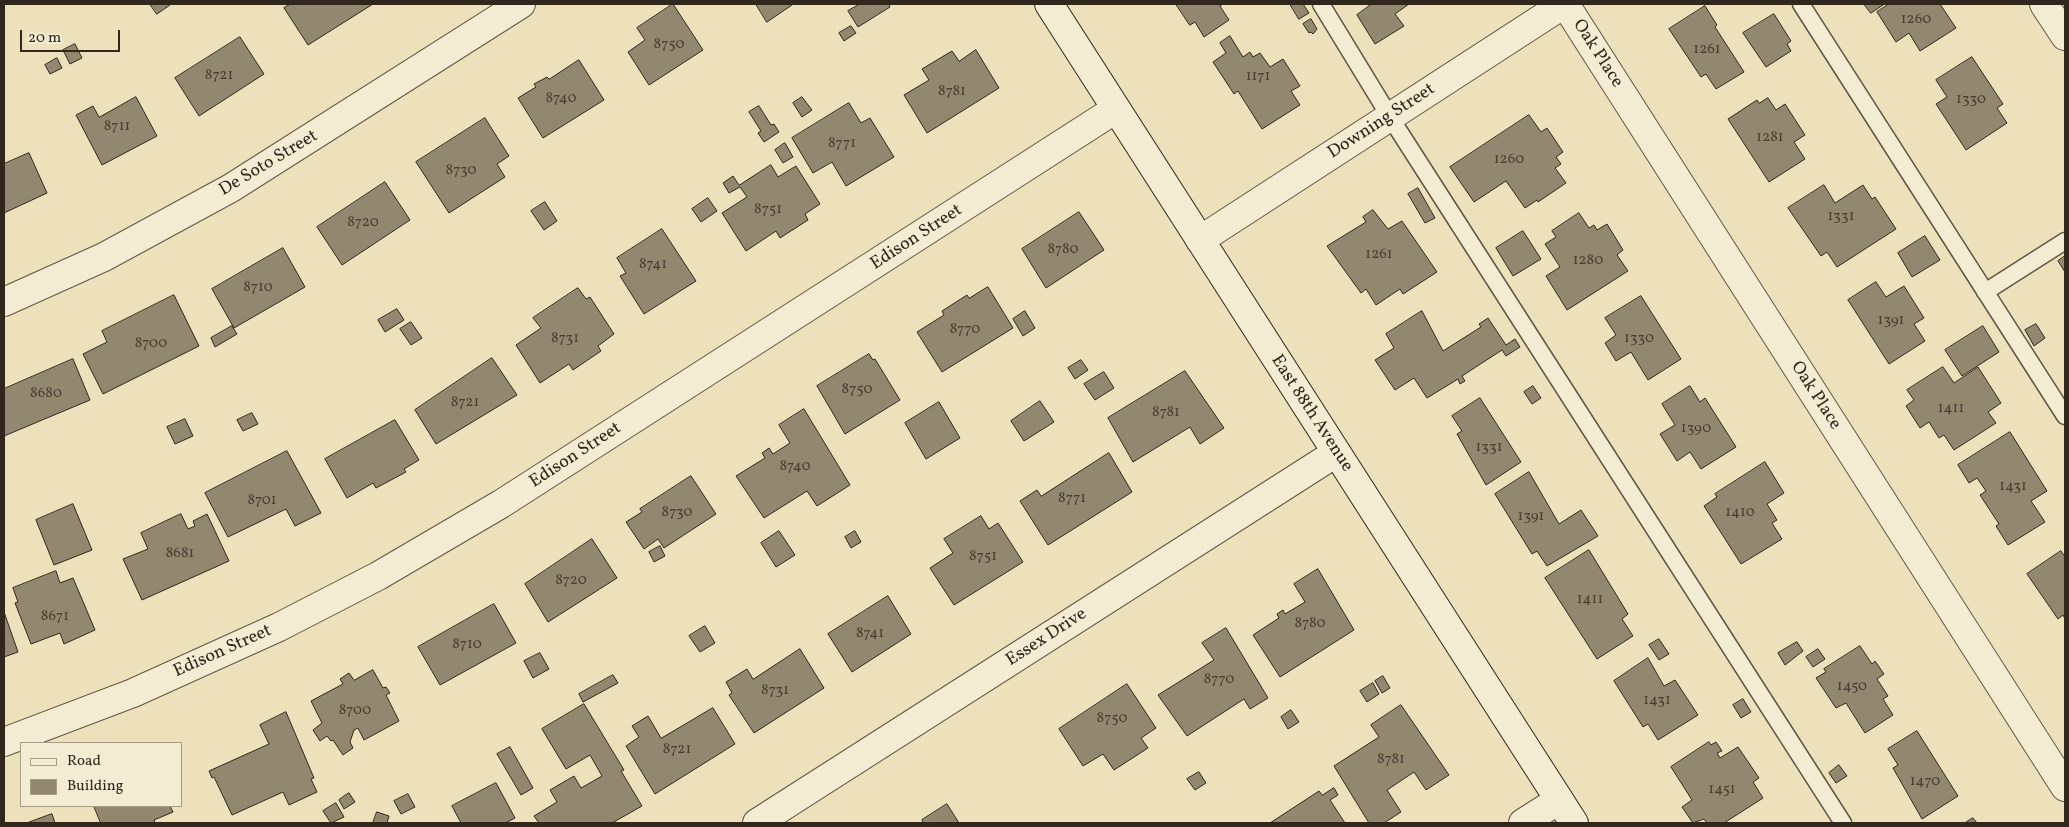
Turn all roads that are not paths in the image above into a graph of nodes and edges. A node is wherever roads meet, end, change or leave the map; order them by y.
1 (521, 4) edge
2 (1049, 4) edge
3 (1321, 4) edge
4 (1565, 4) edge
5 (1801, 4) edge
6 (2044, 4) edge
7 (2065, 36) edge
8 (1116, 110) junction
9 (1390, 117) junction
10 (1200, 240) junction
11 (2065, 241) edge
12 (1985, 292) junction
13 (4, 302) edge
14 (2065, 416) edge
15 (1336, 454) junction
16 (4, 742) edge
17 (2065, 787) edge
18 (1559, 800) junction
19 (757, 823) edge
20 (1523, 823) edge
21 (1574, 823) edge
22 (1843, 823) edge

1 - 13 street, De Soto Street
2 - 8 street, East 88th Avenue
3 - 9 lane
4 - 9 street, Downing Street
4 - 17 street, Oak Place
5 - 12 lane
6 - 7 street
8 - 10 street, East 88th Avenue
8 - 16 street, Edison Street
9 - 10 street, Downing Street
9 - 22 lane
10 - 15 street, East 88th Avenue
11 - 12 lane
12 - 14 lane
15 - 18 street, East 88th Avenue
15 - 19 street, Essex Drive
18 - 20 street
18 - 21 street, East 88th Avenue

